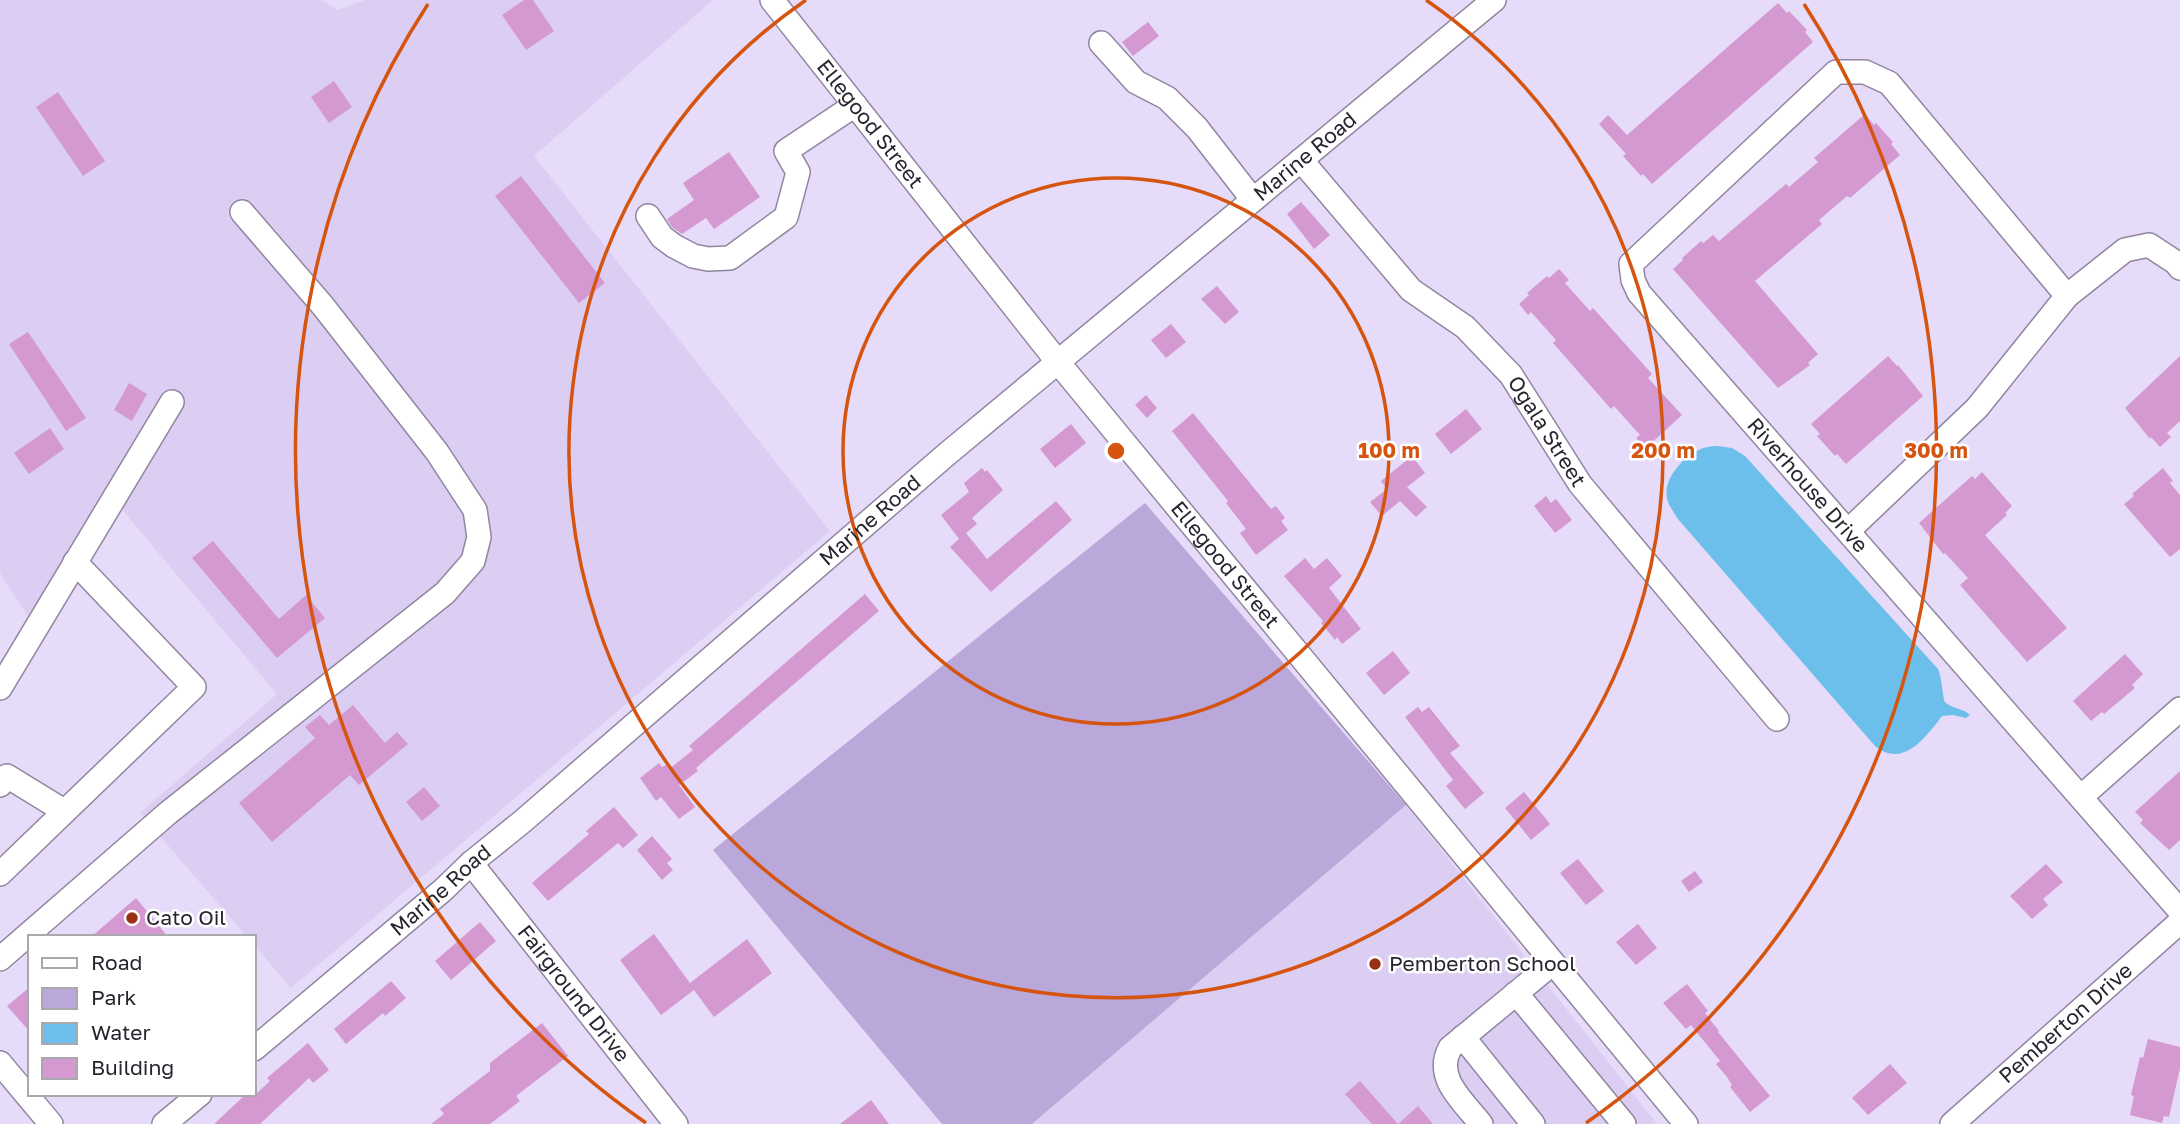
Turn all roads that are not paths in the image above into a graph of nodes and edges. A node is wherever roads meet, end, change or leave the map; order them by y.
1 (772, 0) edge
2 (1494, 0) edge
3 (1101, 43) dead end
4 (855, 106) junction
5 (1301, 160) junction
6 (1253, 200) junction
7 (242, 212) dead end
8 (649, 216) dead end
9 (2180, 268) edge
10 (2067, 296) junction
11 (1057, 361) junction
12 (172, 402) dead end
13 (1848, 531) junction
14 (75, 562) junction
15 (0, 688) edge
16 (2180, 709) edge
17 (1777, 719) dead end
18 (0, 785) edge
19 (2081, 797) junction
20 (64, 811) junction
21 (471, 863) junction
22 (0, 874) edge
23 (2180, 911) edge
24 (2180, 922) edge
25 (0, 959) edge
26 (1553, 963) junction
27 (1516, 993) junction
28 (1463, 1037) junction
29 (256, 1047) edge
30 (2, 1069) edge
31 (198, 1096) edge
32 (51, 1124) edge
33 (164, 1124) edge
34 (676, 1124) edge
35 (1481, 1124) edge
36 (1533, 1124) edge
37 (1624, 1124) edge
38 (1686, 1124) edge
39 (1952, 1124) edge

1 - 4 street, Ellegood Street
2 - 5 street, Marine Road
3 - 6 street
4 - 8 street
4 - 11 street, Ellegood Street
5 - 6 street, Marine Road
5 - 17 street, Ogala Street
6 - 11 street, Marine Road
7 - 25 street
9 - 10 street
10 - 13 street
10 - 13 street, Riverhouse Drive
11 - 21 street, Marine Road
11 - 26 street, Ellegood Street
12 - 14 street
13 - 19 street, Riverhouse Drive
14 - 15 street
14 - 20 street
16 - 19 street
18 - 20 street
19 - 23 street, Riverhouse Drive
20 - 22 street
21 - 29 street, Marine Road
21 - 34 street, Fairground Drive
24 - 39 street, Pemberton Drive
26 - 27 street
26 - 38 street, Ellegood Street
27 - 28 street
27 - 37 street
28 - 35 street
28 - 36 street
30 - 32 street
31 - 33 street

